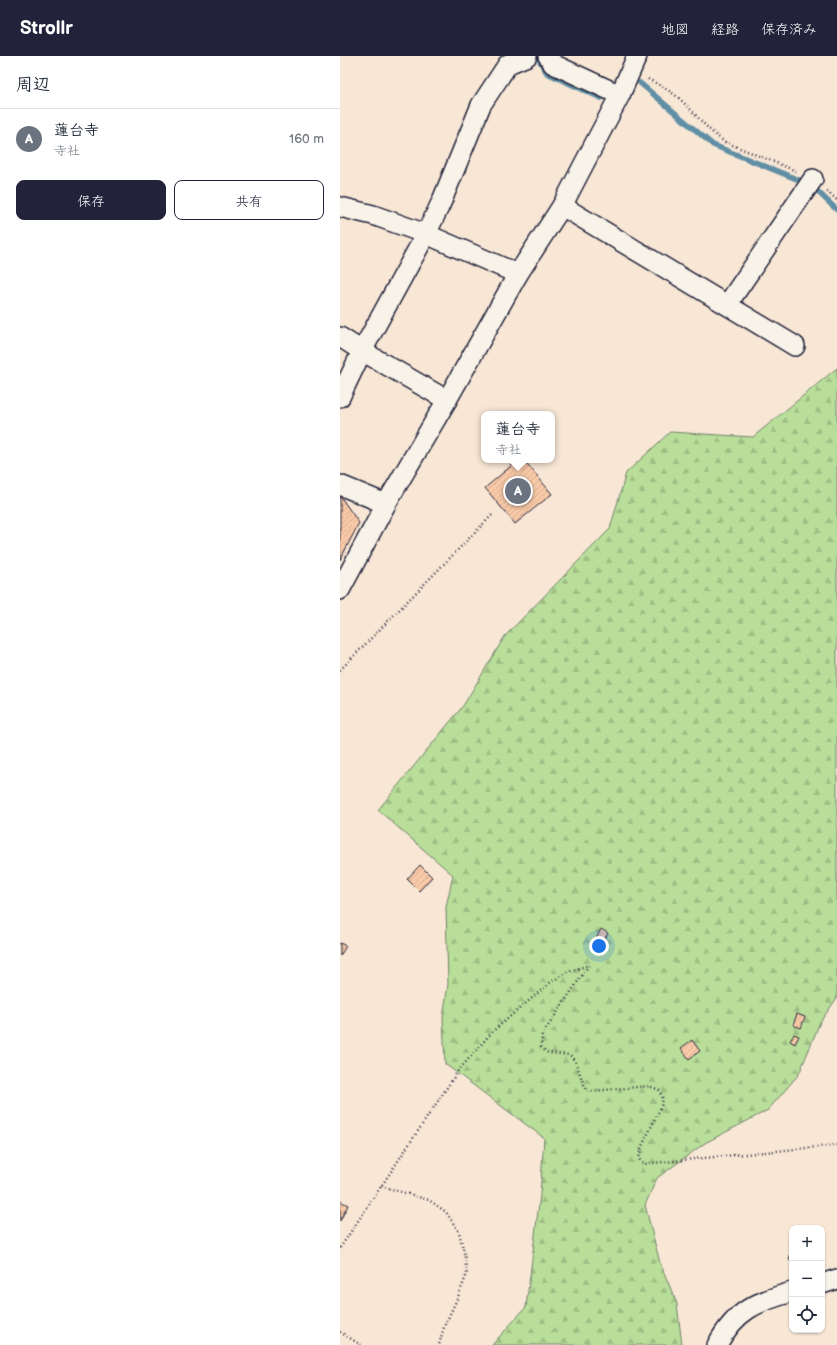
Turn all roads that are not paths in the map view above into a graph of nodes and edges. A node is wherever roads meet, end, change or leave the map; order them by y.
1 (527, 56) edge
2 (548, 56) edge
3 (647, 56) edge
4 (634, 64) edge
5 (620, 95) junction
6 (810, 185) road end
7 (562, 206) junction
8 (340, 207) edge
9 (426, 234) junction
10 (518, 274) junction
11 (727, 305) junction
12 (340, 337) edge
13 (795, 346) dead end
14 (362, 351) junction
15 (340, 397) edge
16 (447, 400) junction
17 (340, 485) edge
18 (386, 504) junction
19 (340, 590) edge
20 (837, 1279) edge
21 (825, 1283) edge
22 (789, 1293) edge
23 (717, 1345) edge

1 - 9 street
2 - 5 street
3 - 4 street
4 - 5 street
5 - 7 street
6 - 11 street
7 - 10 street
7 - 11 street
8 - 9 street
9 - 10 street
9 - 14 street
10 - 16 street
11 - 13 street
12 - 14 street
14 - 15 street
14 - 16 street
16 - 18 street
17 - 18 street
18 - 19 street
20 - 21 street
22 - 23 street

